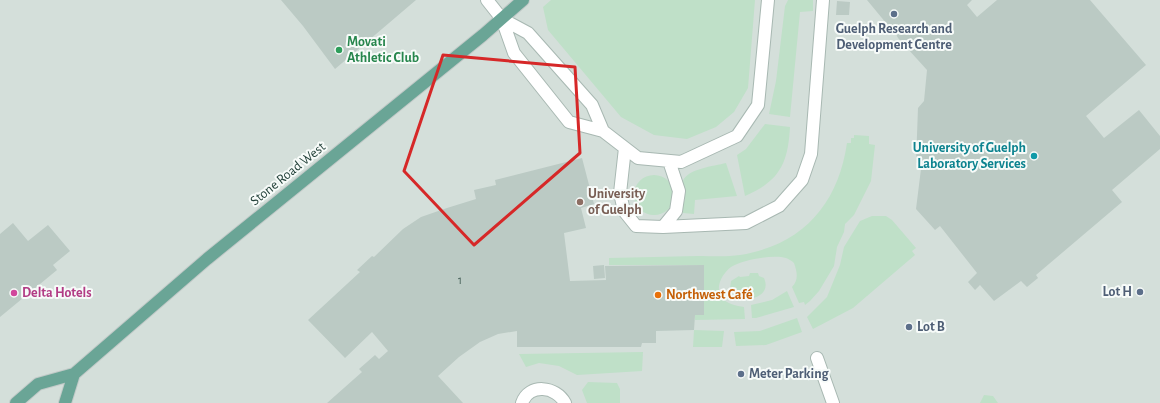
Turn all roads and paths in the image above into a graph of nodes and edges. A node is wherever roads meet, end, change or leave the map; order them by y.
1 (487, 0) edge
2 (523, 0) edge
3 (768, 0) edge
4 (823, 0) edge
5 (502, 18) junction
6 (603, 131) junction
7 (625, 148) junction
8 (669, 161) junction
9 (663, 227) junction
10 (817, 358) dead end
11 (74, 374) junction
12 (16, 403) edge
13 (65, 403) edge
14 (522, 403) edge
15 (565, 403) edge
16 (833, 403) edge

1 - 5 street
2 - 5 main road, Stone Road West
3 - 8 street
4 - 9 street
5 - 6 street
5 - 6 street
5 - 11 main road, Stone Road West
6 - 7 street
7 - 8 street
7 - 9 street
8 - 9 street
10 - 16 street
11 - 12 main road, Stone Road West
11 - 13 main road
14 - 15 street

